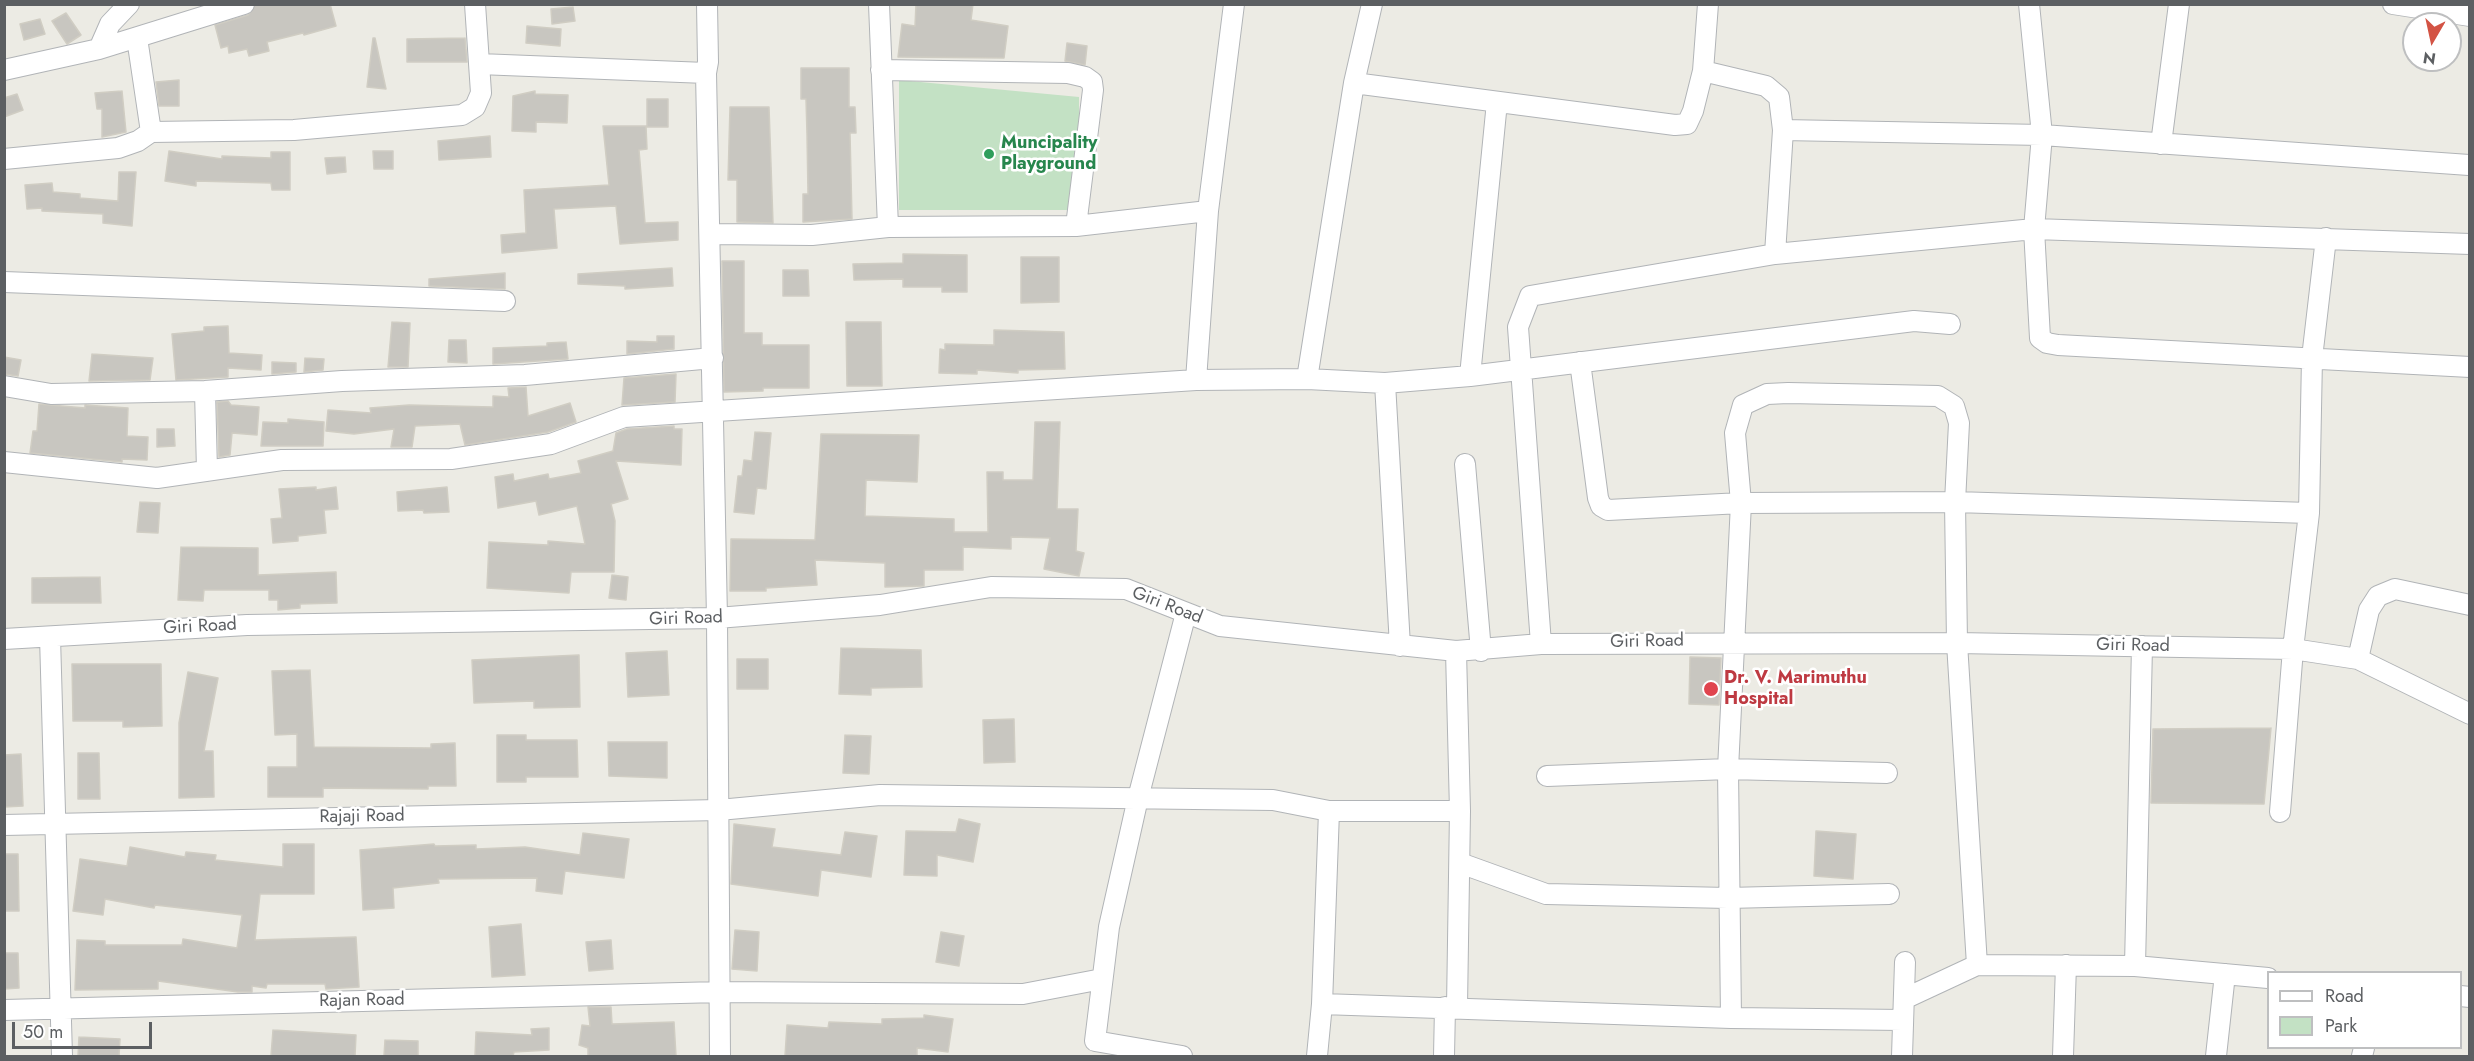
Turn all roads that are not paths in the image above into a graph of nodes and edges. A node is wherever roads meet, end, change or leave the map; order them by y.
1 (129, 4) edge
2 (244, 4) edge
3 (475, 4) edge
4 (707, 4) edge
5 (879, 4) edge
6 (1234, 4) edge
7 (1372, 4) edge
8 (1708, 4) edge
9 (2029, 4) edge
10 (2179, 4) edge
11 (2393, 4) edge
12 (2469, 16) edge
13 (137, 38) junction
14 (99, 49) junction
15 (479, 64) junction
16 (4, 70) edge
17 (881, 70) junction
18 (1703, 71) junction
19 (706, 74) junction
20 (1354, 83) junction
21 (1497, 102) junction
22 (1782, 130) junction
23 (151, 132) junction
24 (2042, 135) junction
25 (2161, 144) junction
26 (4, 159) edge
27 (2469, 165) edge
28 (1208, 211) junction
29 (1076, 226) junction
30 (888, 227) junction
31 (2034, 229) junction
32 (711, 234) junction
33 (2326, 238) junction
34 (2469, 244) edge
35 (1775, 254) junction
36 (4, 282) edge
37 (505, 301) dead end
38 (1950, 324) dead end
39 (713, 358) junction
40 (2312, 358) junction
41 (1580, 362) junction
42 (2469, 367) edge
43 (1520, 369) junction
44 (1470, 376) junction
45 (1307, 379) junction
46 (1196, 380) junction
47 (1385, 383) junction
48 (4, 386) edge
49 (205, 391) junction
50 (714, 410) junction
51 (4, 462) edge
52 (1465, 464) dead end
53 (207, 471) junction
54 (1955, 502) junction
55 (1741, 503) junction
56 (2309, 513) junction
57 (2469, 605) edge
58 (1186, 614) junction
59 (717, 618) junction
60 (50, 637) junction
61 (4, 639) edge
62 (1736, 642) junction
63 (1957, 643) junction
64 (1541, 644) junction
65 (1400, 646) junction
66 (2142, 646) junction
67 (2293, 649) junction
68 (1456, 651) junction
69 (1481, 651) junction
70 (2358, 659) junction
71 (2469, 714) edge
72 (1728, 769) junction
73 (1887, 773) dead end
74 (1547, 776) dead end
75 (1138, 798) junction
76 (719, 810) junction
77 (1329, 811) junction
78 (1460, 811) junction
79 (2280, 812) dead end
80 (56, 824) junction
81 (4, 825) edge
82 (1460, 863) junction
83 (1889, 894) dead end
84 (1728, 898) junction
85 (1905, 962) dead end
86 (1977, 965) junction
87 (2066, 965) junction
88 (2135, 966) junction
89 (2225, 974) junction
90 (2267, 978) edge
91 (1102, 979) junction
92 (720, 992) junction
93 (2469, 992) edge
94 (2469, 996) edge
95 (1904, 999) junction
96 (1322, 1004) junction
97 (1451, 1007) junction
98 (61, 1008) junction
99 (4, 1010) edge
100 (1731, 1018) junction
101 (1903, 1020) junction
102 (62, 1056) edge
103 (720, 1056) edge
104 (1182, 1056) edge
105 (1317, 1056) edge
106 (1444, 1056) edge
107 (1902, 1056) edge
108 (2063, 1056) edge
109 (2216, 1056) edge

1 - 14 street
2 - 13 street
3 - 15 street
4 - 19 street
5 - 17 street
6 - 28 street
7 - 20 street
8 - 18 street
9 - 24 street
10 - 25 street
11 - 12 street
13 - 14 street
13 - 23 street
14 - 16 street
15 - 19 street
15 - 23 street
17 - 29 street
17 - 30 street
18 - 21 street
18 - 22 street
19 - 32 street
20 - 21 street
20 - 45 street
21 - 44 street
22 - 24 street
22 - 35 street
23 - 26 street
24 - 25 street
24 - 31 street
25 - 27 street
28 - 29 street
28 - 46 street
29 - 30 street
30 - 32 street
31 - 33 street
31 - 35 street
31 - 40 street
32 - 39 street
33 - 34 street
33 - 40 street
35 - 43 street
36 - 37 street
38 - 41 street
39 - 49 street
39 - 50 street
40 - 42 street
40 - 56 street
41 - 43 street
41 - 55 street
43 - 44 street
43 - 64 street
44 - 47 street
45 - 46 street
45 - 47 street
46 - 50 street
47 - 65 street
48 - 49 street
49 - 53 street
50 - 53 street
50 - 59 street
51 - 53 street
52 - 69 street
54 - 55 street
54 - 55 street
54 - 56 street
54 - 63 street
55 - 62 street
56 - 67 street
57 - 70 street
58 - 59 street, Giri Road
58 - 65 street, Giri Road
58 - 75 street
59 - 60 street, Giri Road
59 - 76 street
60 - 61 street, Giri Road
60 - 80 street
62 - 63 street, Giri Road
62 - 64 street, Giri Road
62 - 72 street
63 - 66 street, Giri Road
63 - 86 street
64 - 69 street, Giri Road
65 - 68 street, Giri Road
66 - 67 street, Giri Road
66 - 88 street
67 - 70 street, Giri Road
67 - 79 street
68 - 69 street, Giri Road
68 - 78 street
70 - 71 street, Giri Road
72 - 73 street
72 - 74 street
72 - 84 street
75 - 76 street, Rajaji Road
75 - 77 street, Rajaji Road
75 - 91 street
76 - 80 street, Rajaji Road
76 - 92 street
77 - 78 street, Rajaji Road
77 - 96 street
78 - 82 street
80 - 81 street, Rajaji Road
80 - 98 street
82 - 84 street
82 - 97 street
83 - 84 street
84 - 100 street
85 - 95 street
86 - 87 street
86 - 95 street
87 - 88 street
87 - 108 street
88 - 89 street
89 - 90 street
89 - 109 street
91 - 92 street, Rajan Road
91 - 104 street
92 - 98 street, Rajan Road
92 - 103 street
93 - 94 street
95 - 101 street
96 - 97 street
96 - 105 street
97 - 100 street
97 - 106 street
98 - 99 street, Rajan Road
98 - 102 street
100 - 101 street
101 - 107 street

